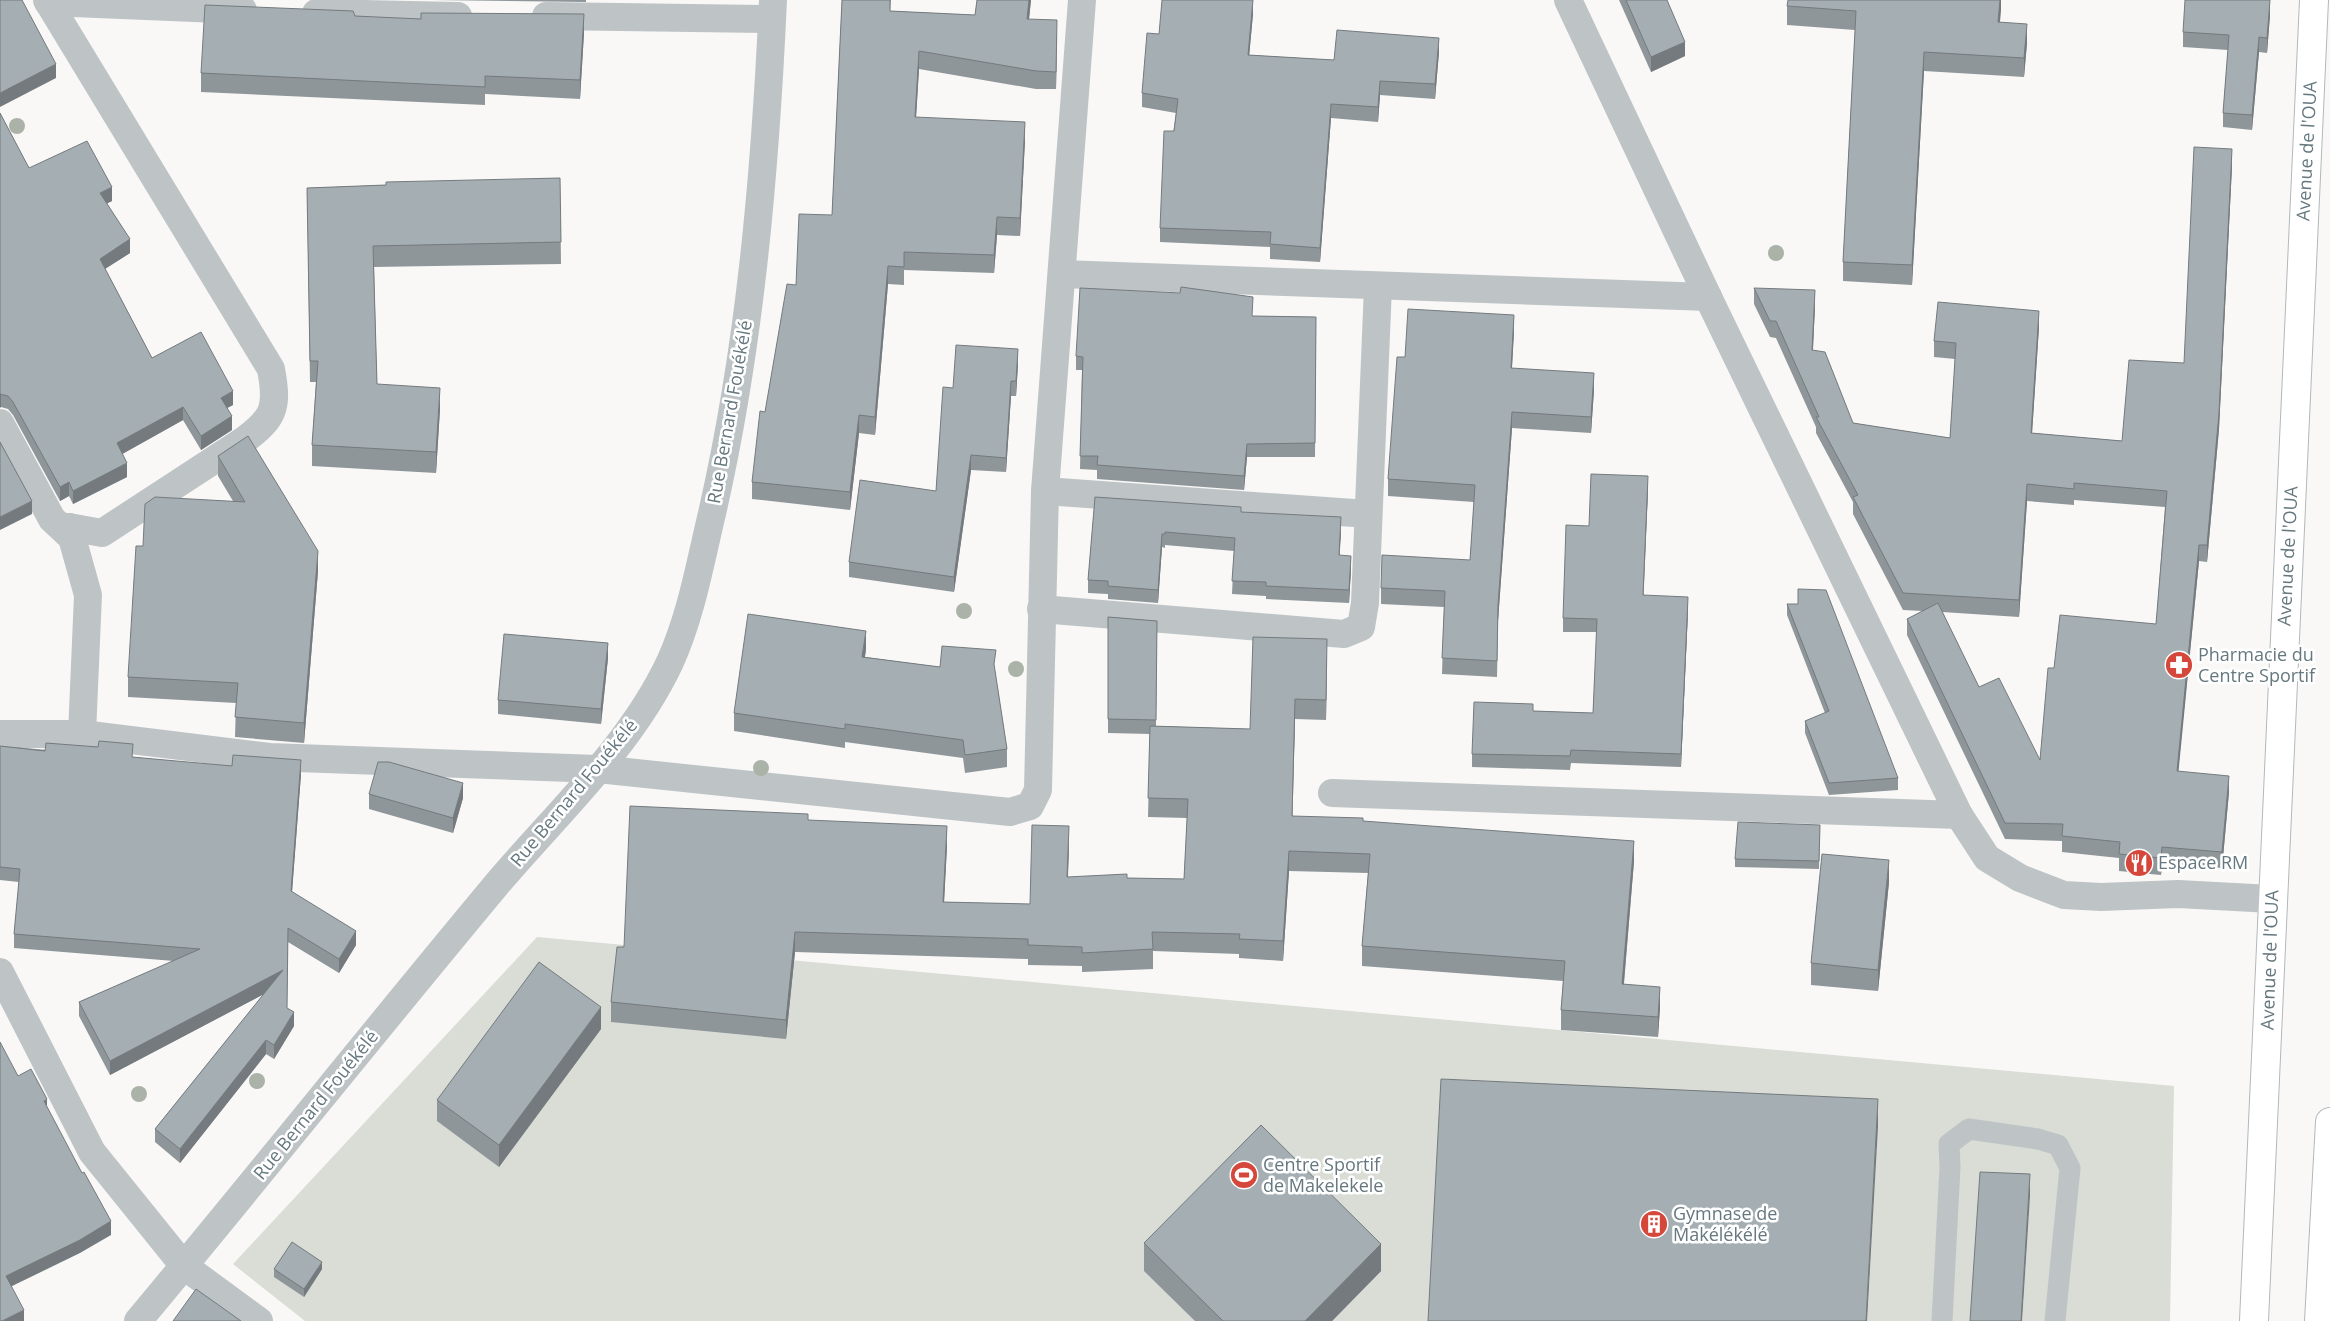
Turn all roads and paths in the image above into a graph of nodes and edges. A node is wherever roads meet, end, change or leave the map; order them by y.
1 (1082, 0) edge
2 (1568, 0) edge
3 (2314, 0) edge
4 (47, 1) edge
5 (367, 7) edge
6 (772, 9) edge
7 (263, 11) edge
8 (292, 12) edge
9 (478, 16) edge
10 (518, 16) edge
11 (1062, 274) junction
12 (1378, 286) junction
13 (1708, 297) junction
14 (0, 422) edge
15 (1045, 491) junction
16 (1368, 514) junction
17 (69, 527) junction
18 (1041, 609) junction
19 (0, 734) edge
20 (82, 734) junction
21 (598, 769) junction
22 (1332, 793) dead end
23 (1959, 815) junction
24 (2272, 899) junction
25 (0, 972) edge
26 (2330, 1122) edge
27 (184, 1266) junction
28 (2326, 1290) edge
29 (138, 1321) edge
30 (259, 1321) edge
31 (1942, 1321) edge
32 (2055, 1321) edge
33 (2254, 1321) edge
34 (2320, 1321) edge

1 - 11 street
2 - 13 street
3 - 24 main road, Avenue de l'OUA
4 - 7 street
4 - 17 street
5 - 8 street
5 - 9 street
6 - 10 street
6 - 21 street, Rue Bernard Fouékélé
11 - 12 street
11 - 15 street
12 - 13 street
12 - 16 street
13 - 23 street
14 - 17 street
15 - 16 street
15 - 18 street
16 - 18 street
17 - 20 street
18 - 21 street
19 - 20 street
20 - 21 street
21 - 27 street, Rue Bernard Fouékélé
22 - 23 street
23 - 24 street
24 - 33 main road, Avenue de l'OUA
25 - 27 street
26 - 28 main road
27 - 29 street, Rue Bernard Fouékélé
27 - 30 street
28 - 34 main road
31 - 32 lane

